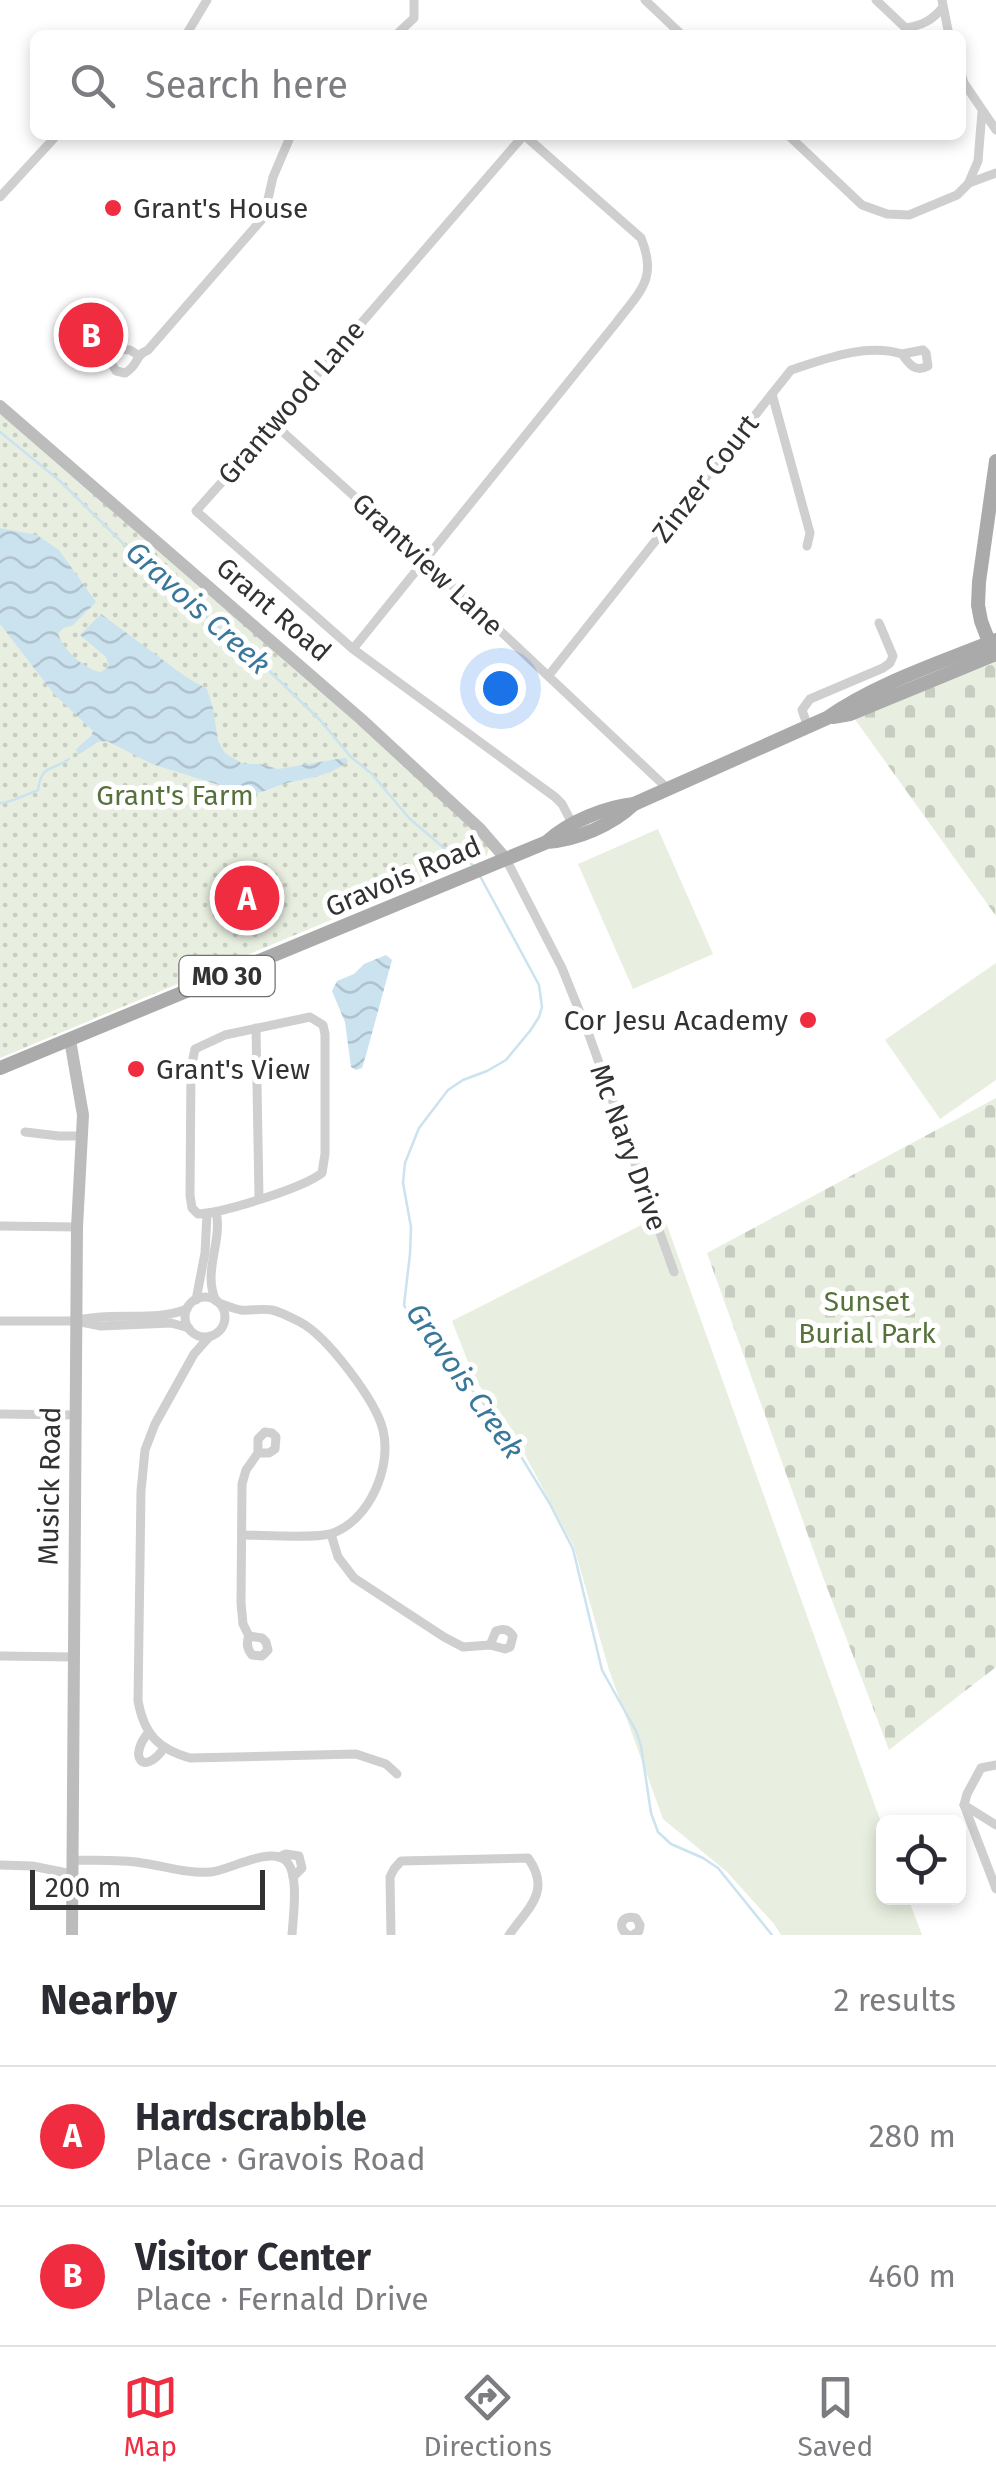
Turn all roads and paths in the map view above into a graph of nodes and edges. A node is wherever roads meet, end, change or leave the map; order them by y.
1 (206, 0) edge
2 (414, 0) edge
3 (645, 0) edge
4 (876, 0) edge
5 (942, 4) edge
6 (189, 30) edge
7 (401, 30) edge
8 (677, 30) edge
9 (907, 30) edge
10 (913, 30) edge
11 (948, 30) edge
12 (966, 86) edge
13 (982, 112) junction
14 (996, 130) edge
15 (52, 140) edge
16 (289, 140) edge
17 (520, 140) edge
18 (530, 140) edge
19 (793, 140) edge
20 (996, 173) edge
21 (969, 183) junction
22 (0, 197) edge
23 (138, 354) dead end
24 (902, 354) dead end
25 (772, 394) junction
26 (0, 406) edge
27 (274, 424) junction
28 (996, 461) edge
29 (807, 546) dead end
30 (426, 560) junction
31 (981, 620) junction
32 (880, 623) dead end
33 (994, 648) edge
34 (353, 649) junction
35 (970, 651) junction
36 (549, 675) junction
37 (827, 718) junction
38 (808, 727) junction
39 (668, 789) junction
40 (634, 804) junction
41 (574, 825) junction
42 (547, 842) junction
43 (506, 859) junction
44 (256, 1028) junction
45 (70, 1040) junction
46 (0, 1068) edge
47 (25, 1132) dead end
48 (82, 1136) junction
49 (259, 1198) junction
50 (212, 1213) junction
51 (0, 1226) edge
52 (77, 1228) junction
53 (674, 1272) dead end
54 (196, 1300) junction
55 (217, 1302) junction
56 (188, 1308) junction
57 (241, 1310) junction
58 (0, 1321) edge
59 (76, 1321) junction
60 (224, 1322) junction
61 (190, 1330) junction
62 (210, 1336) junction
63 (194, 1354) junction
64 (0, 1414) edge
65 (75, 1415) junction
66 (258, 1452) dead end
67 (331, 1534) junction
68 (242, 1535) junction
69 (249, 1636) dead end
70 (490, 1645) dead end
71 (0, 1656) edge
72 (72, 1657) junction
73 (150, 1732) junction
74 (164, 1748) junction
75 (996, 1765) edge
76 (398, 1774) dead end
77 (964, 1805) junction
78 (996, 1825) edge
79 (278, 1856) junction
80 (0, 1865) edge
81 (72, 1867) junction
82 (293, 1877) junction
83 (996, 1889) edge
84 (72, 1935) edge
85 (292, 1935) edge
86 (391, 1935) edge
87 (509, 1935) edge

1 - 6 street
2 - 7 street
3 - 8 street
4 - 9 street
5 - 10 street
5 - 11 street
12 - 13 street
13 - 14 street
13 - 21 street
15 - 22 street
16 - 23 street
17 - 27 street, Grantwood Lane
18 - 30 street, Grantwood Lane
19 - 21 street
20 - 21 street
24 - 25 street, Zinzer Court
25 - 29 street
25 - 36 street, Zinzer Court
26 - 43 street, Grant Road
27 - 30 street, Grantview Lane
27 - 34 street, Grantwood Lane
28 - 31 main road
30 - 34 street, Grantwood Lane
30 - 36 street, Grantview Lane
31 - 33 main road
31 - 35 main road
32 - 38 street
33 - 35 main road, Gravois Road / MO 30
33 - 37 main road, Gravois Road / MO 30
34 - 41 street, Grantwood Lane
35 - 37 main road, Gravois Road / MO 30
36 - 39 street, Grantview Lane
37 - 38 main road, Gravois Road / MO 30
38 - 39 main road, Gravois Road / MO 30
39 - 40 main road, Gravois Road / MO 30
40 - 41 main road, Gravois Road / MO 30
40 - 42 main road, Gravois Road / MO 30
41 - 42 main road, Gravois Road / MO 30
42 - 43 main road, Gravois Road / MO 30
43 - 45 main road, Gravois Road / MO 30
43 - 53 street, Mc Nary Drive
44 - 49 street
44 - 49 street
44 - 50 street
45 - 46 main road, Gravois Road / MO 30
45 - 48 street, Musick Road
47 - 48 street
48 - 52 street, Musick Road
49 - 50 street
50 - 54 street
50 - 55 street
51 - 52 street
52 - 59 street, Musick Road
54 - 55 street
54 - 56 street
55 - 57 street
55 - 60 street
56 - 59 street
56 - 61 street
57 - 60 street
57 - 67 street
58 - 59 street
59 - 61 street
59 - 65 street, Musick Road
60 - 62 street
61 - 62 street
61 - 63 street
62 - 63 street
63 - 73 street
64 - 65 street
65 - 72 street, Musick Road
66 - 68 street
67 - 68 street
67 - 70 street
68 - 69 street
71 - 72 street
72 - 81 street, Musick Road
73 - 74 street
73 - 74 street
74 - 76 street
75 - 77 street
77 - 78 street
77 - 83 street
79 - 81 street
79 - 82 street
79 - 82 street
80 - 81 street
81 - 84 street, Musick Road
82 - 85 street
86 - 87 street

